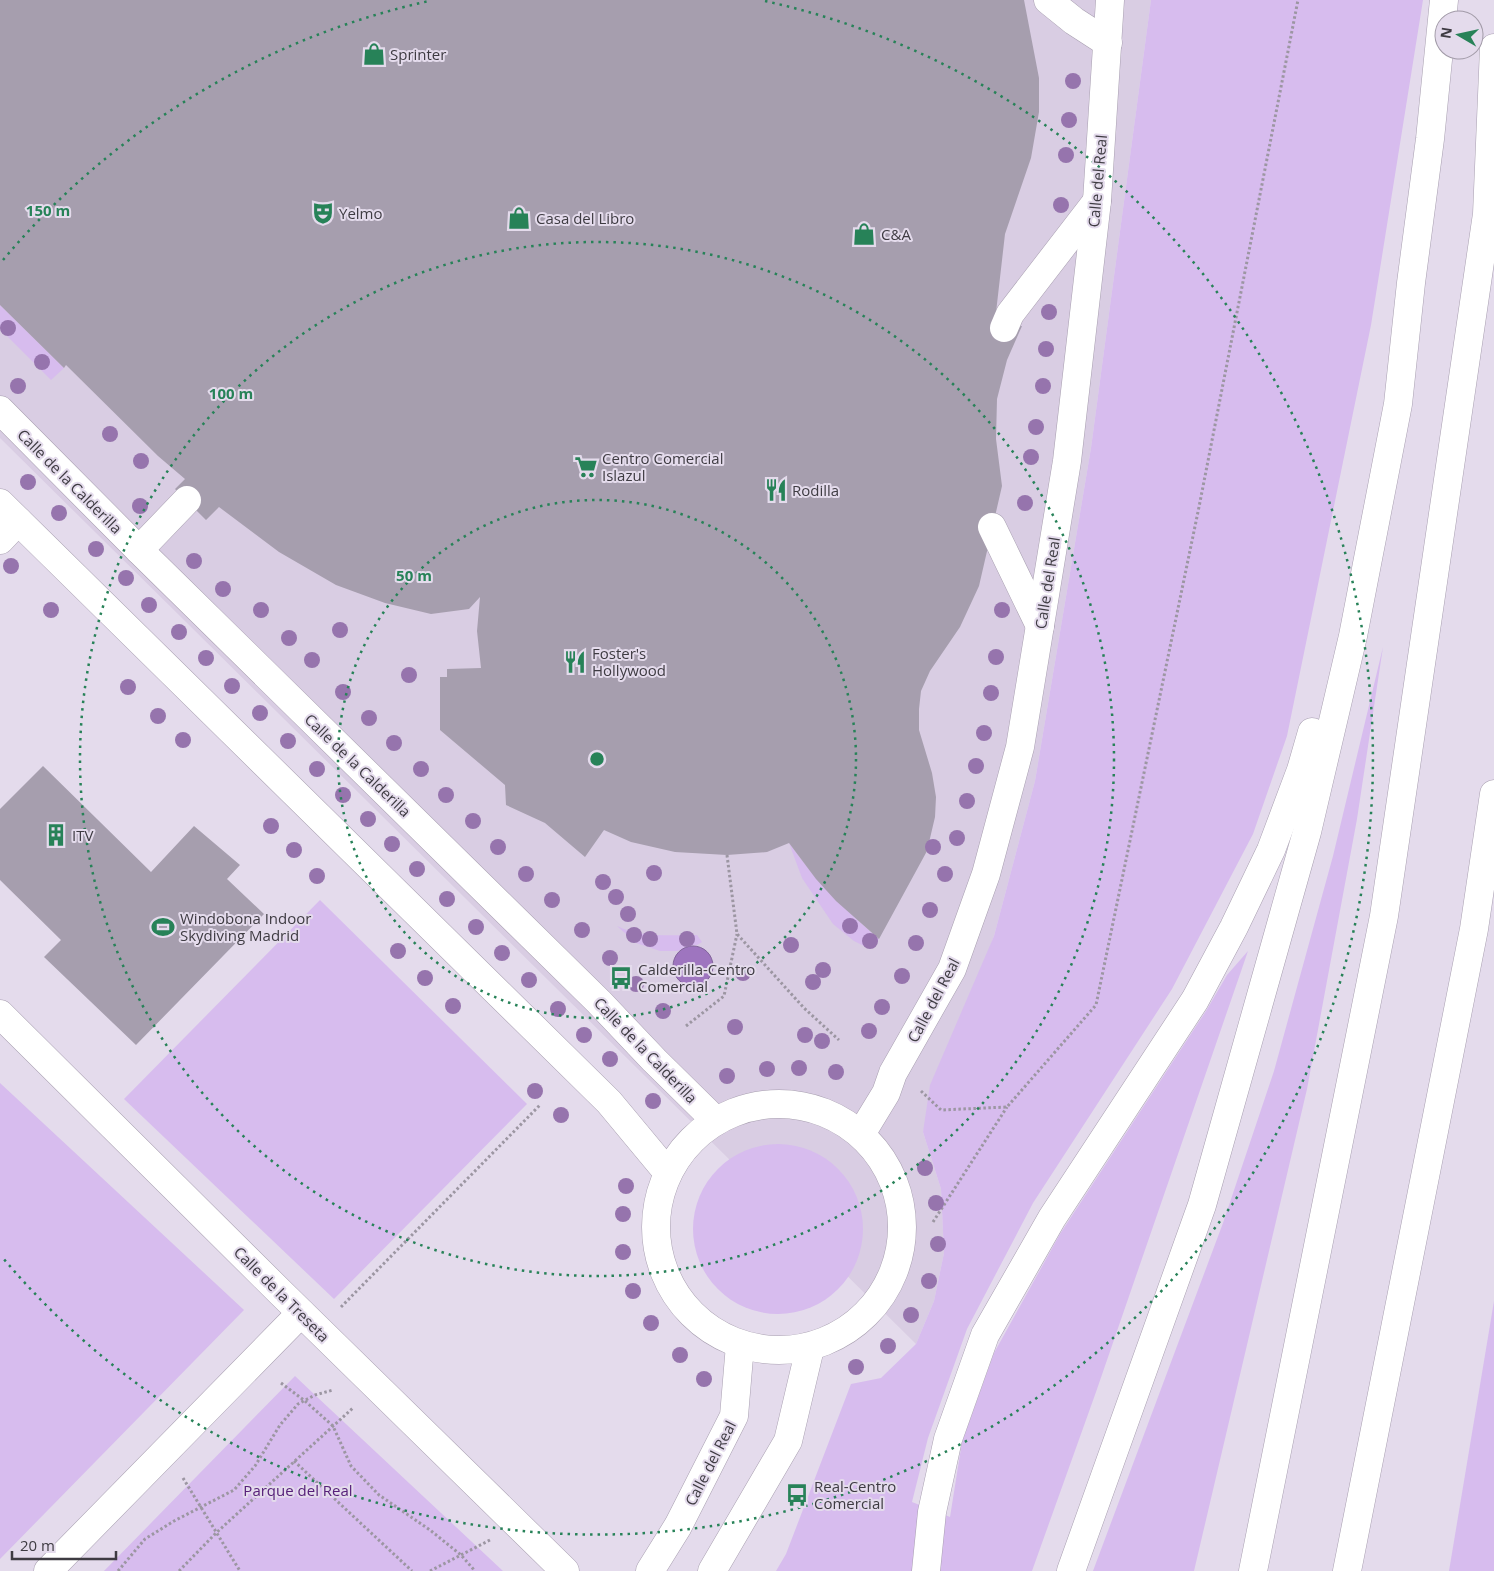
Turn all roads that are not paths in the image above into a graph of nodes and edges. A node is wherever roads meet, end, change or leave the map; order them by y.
1 (1048, 0) edge
2 (1110, 0) edge
3 (1444, 0) edge
4 (1108, 43) junction
5 (1494, 48) edge
6 (1097, 201) junction
7 (1411, 283) junction
8 (1004, 328) dead end
9 (0, 410) edge
10 (187, 500) dead end
11 (6, 521) edge
12 (992, 527) dead end
13 (139, 550) junction
14 (1040, 626) junction
15 (1494, 794) edge
16 (0, 1014) edge
17 (716, 1121) junction
18 (861, 1134) junction
19 (668, 1173) junction
20 (301, 1313) junction
21 (740, 1346) junction
22 (810, 1348) junction
23 (48, 1571) edge
24 (566, 1571) edge
25 (650, 1571) edge
26 (712, 1571) edge
27 (926, 1571) edge
28 (1071, 1571) edge
29 (1253, 1571) edge
30 (1347, 1571) edge

1 - 4 main road
2 - 4 main road, Calle del Real
3 - 7 main road
4 - 6 main road, Calle del Real
5 - 29 main road
6 - 8 main road
6 - 14 main road, Calle del Real
7 - 27 main road
7 - 28 main road
9 - 13 main road, Calle de la Calderilla
10 - 13 main road
11 - 19 main road
12 - 14 main road
13 - 17 main road, Calle de la Calderilla
14 - 18 main road, Calle del Real
15 - 30 main road
16 - 20 main road, Calle de la Treseta
17 - 18 main road
17 - 19 main road
18 - 22 main road
19 - 21 main road
20 - 23 main road
20 - 24 main road, Calle de la Treseta
21 - 22 main road
21 - 25 main road, Calle del Real
22 - 26 main road

